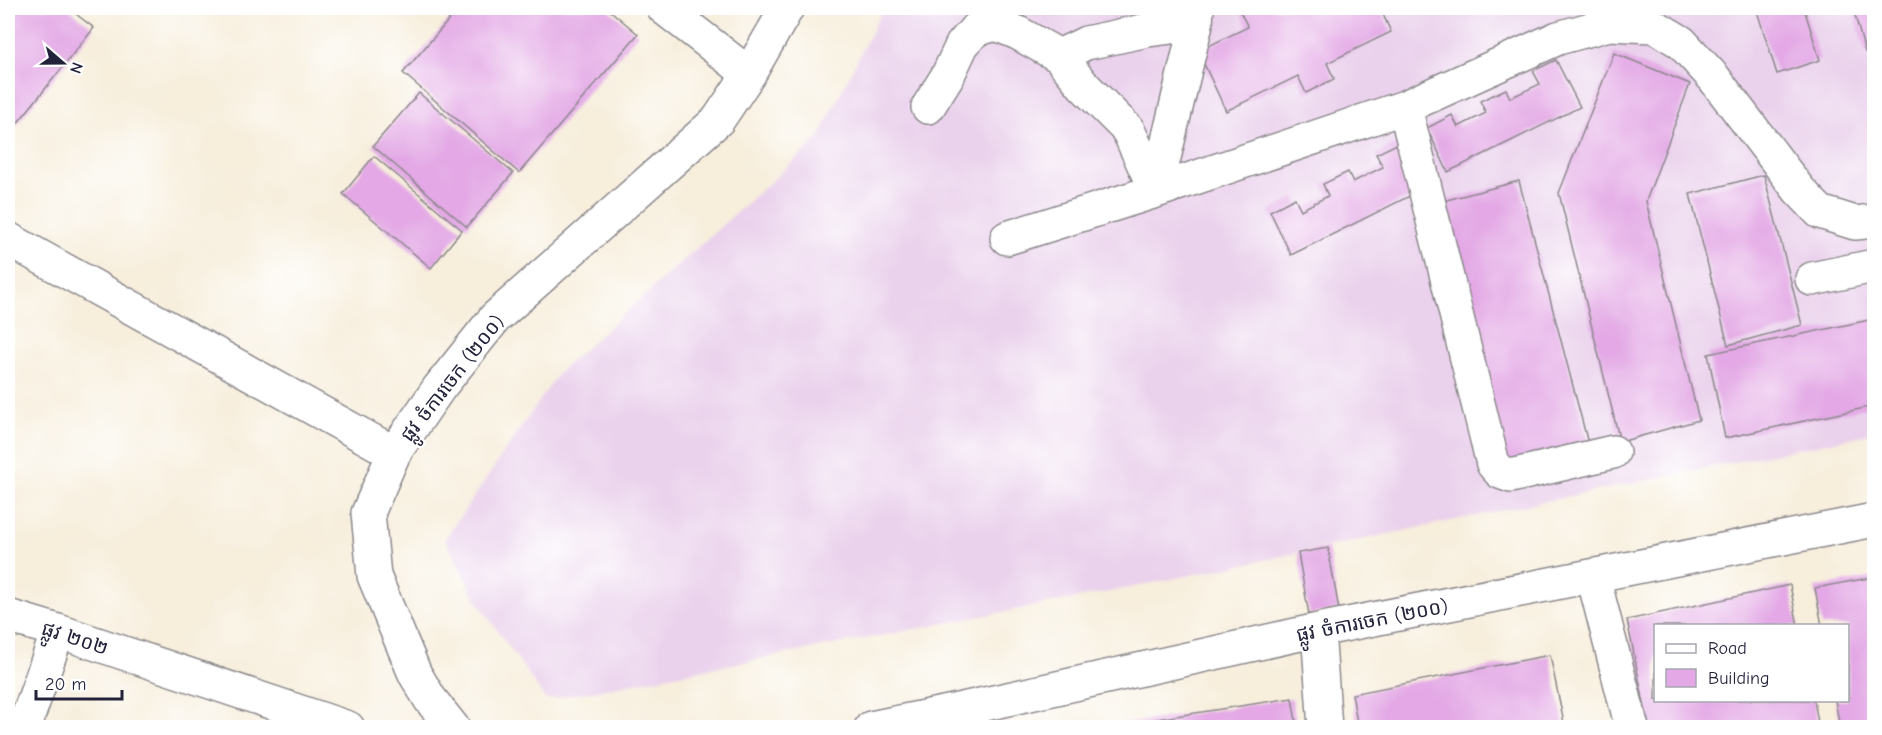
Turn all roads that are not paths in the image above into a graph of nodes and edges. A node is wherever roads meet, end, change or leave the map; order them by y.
1 (664, 8) edge
2 (787, 8) edge
3 (1196, 16) edge
4 (1600, 16) edge
5 (1659, 17) edge
6 (1059, 56) junction
7 (749, 74) junction
8 (928, 107) dead end
9 (1405, 107) junction
10 (1156, 191) junction
11 (1875, 221) edge
12 (1007, 238) dead end
13 (8, 239) edge
14 (1875, 266) edge
15 (1812, 279) dead end
16 (1613, 452) dead end
17 (394, 453) junction
18 (1875, 520) edge
19 (1593, 576) junction
20 (8, 616) edge
21 (1318, 630) junction
22 (58, 631) junction
23 (950, 720) edge
24 (24, 728) edge
25 (348, 728) edge
26 (453, 728) edge
27 (871, 728) edge
28 (1325, 728) edge
29 (1632, 728) edge

1 - 7 street
2 - 7 street, ផ្លូវ ចំការចេក (២០០)
3 - 6 street
3 - 10 street
4 - 5 street
4 - 9 street
5 - 11 street
6 - 8 street
6 - 10 street
7 - 17 street, ផ្លូវ ចំការចេក (២០០)
9 - 10 street
9 - 16 street
10 - 12 street
13 - 17 street
14 - 15 street
17 - 26 street, ផ្លូវ ចំការចេក (២០០)
18 - 19 street, ផ្លូវ ចំការចេក (២០០)
19 - 21 street, ផ្លូវ ចំការចេក (២០០)
19 - 29 street
20 - 22 street, ផ្លូវ ២០២
21 - 23 street, ផ្លូវ ចំការចេក (២០០)
21 - 28 street
22 - 24 street
22 - 25 street, ផ្លូវ ២០២
23 - 27 street, ផ្លូវ ចំការចេក (២០០)

